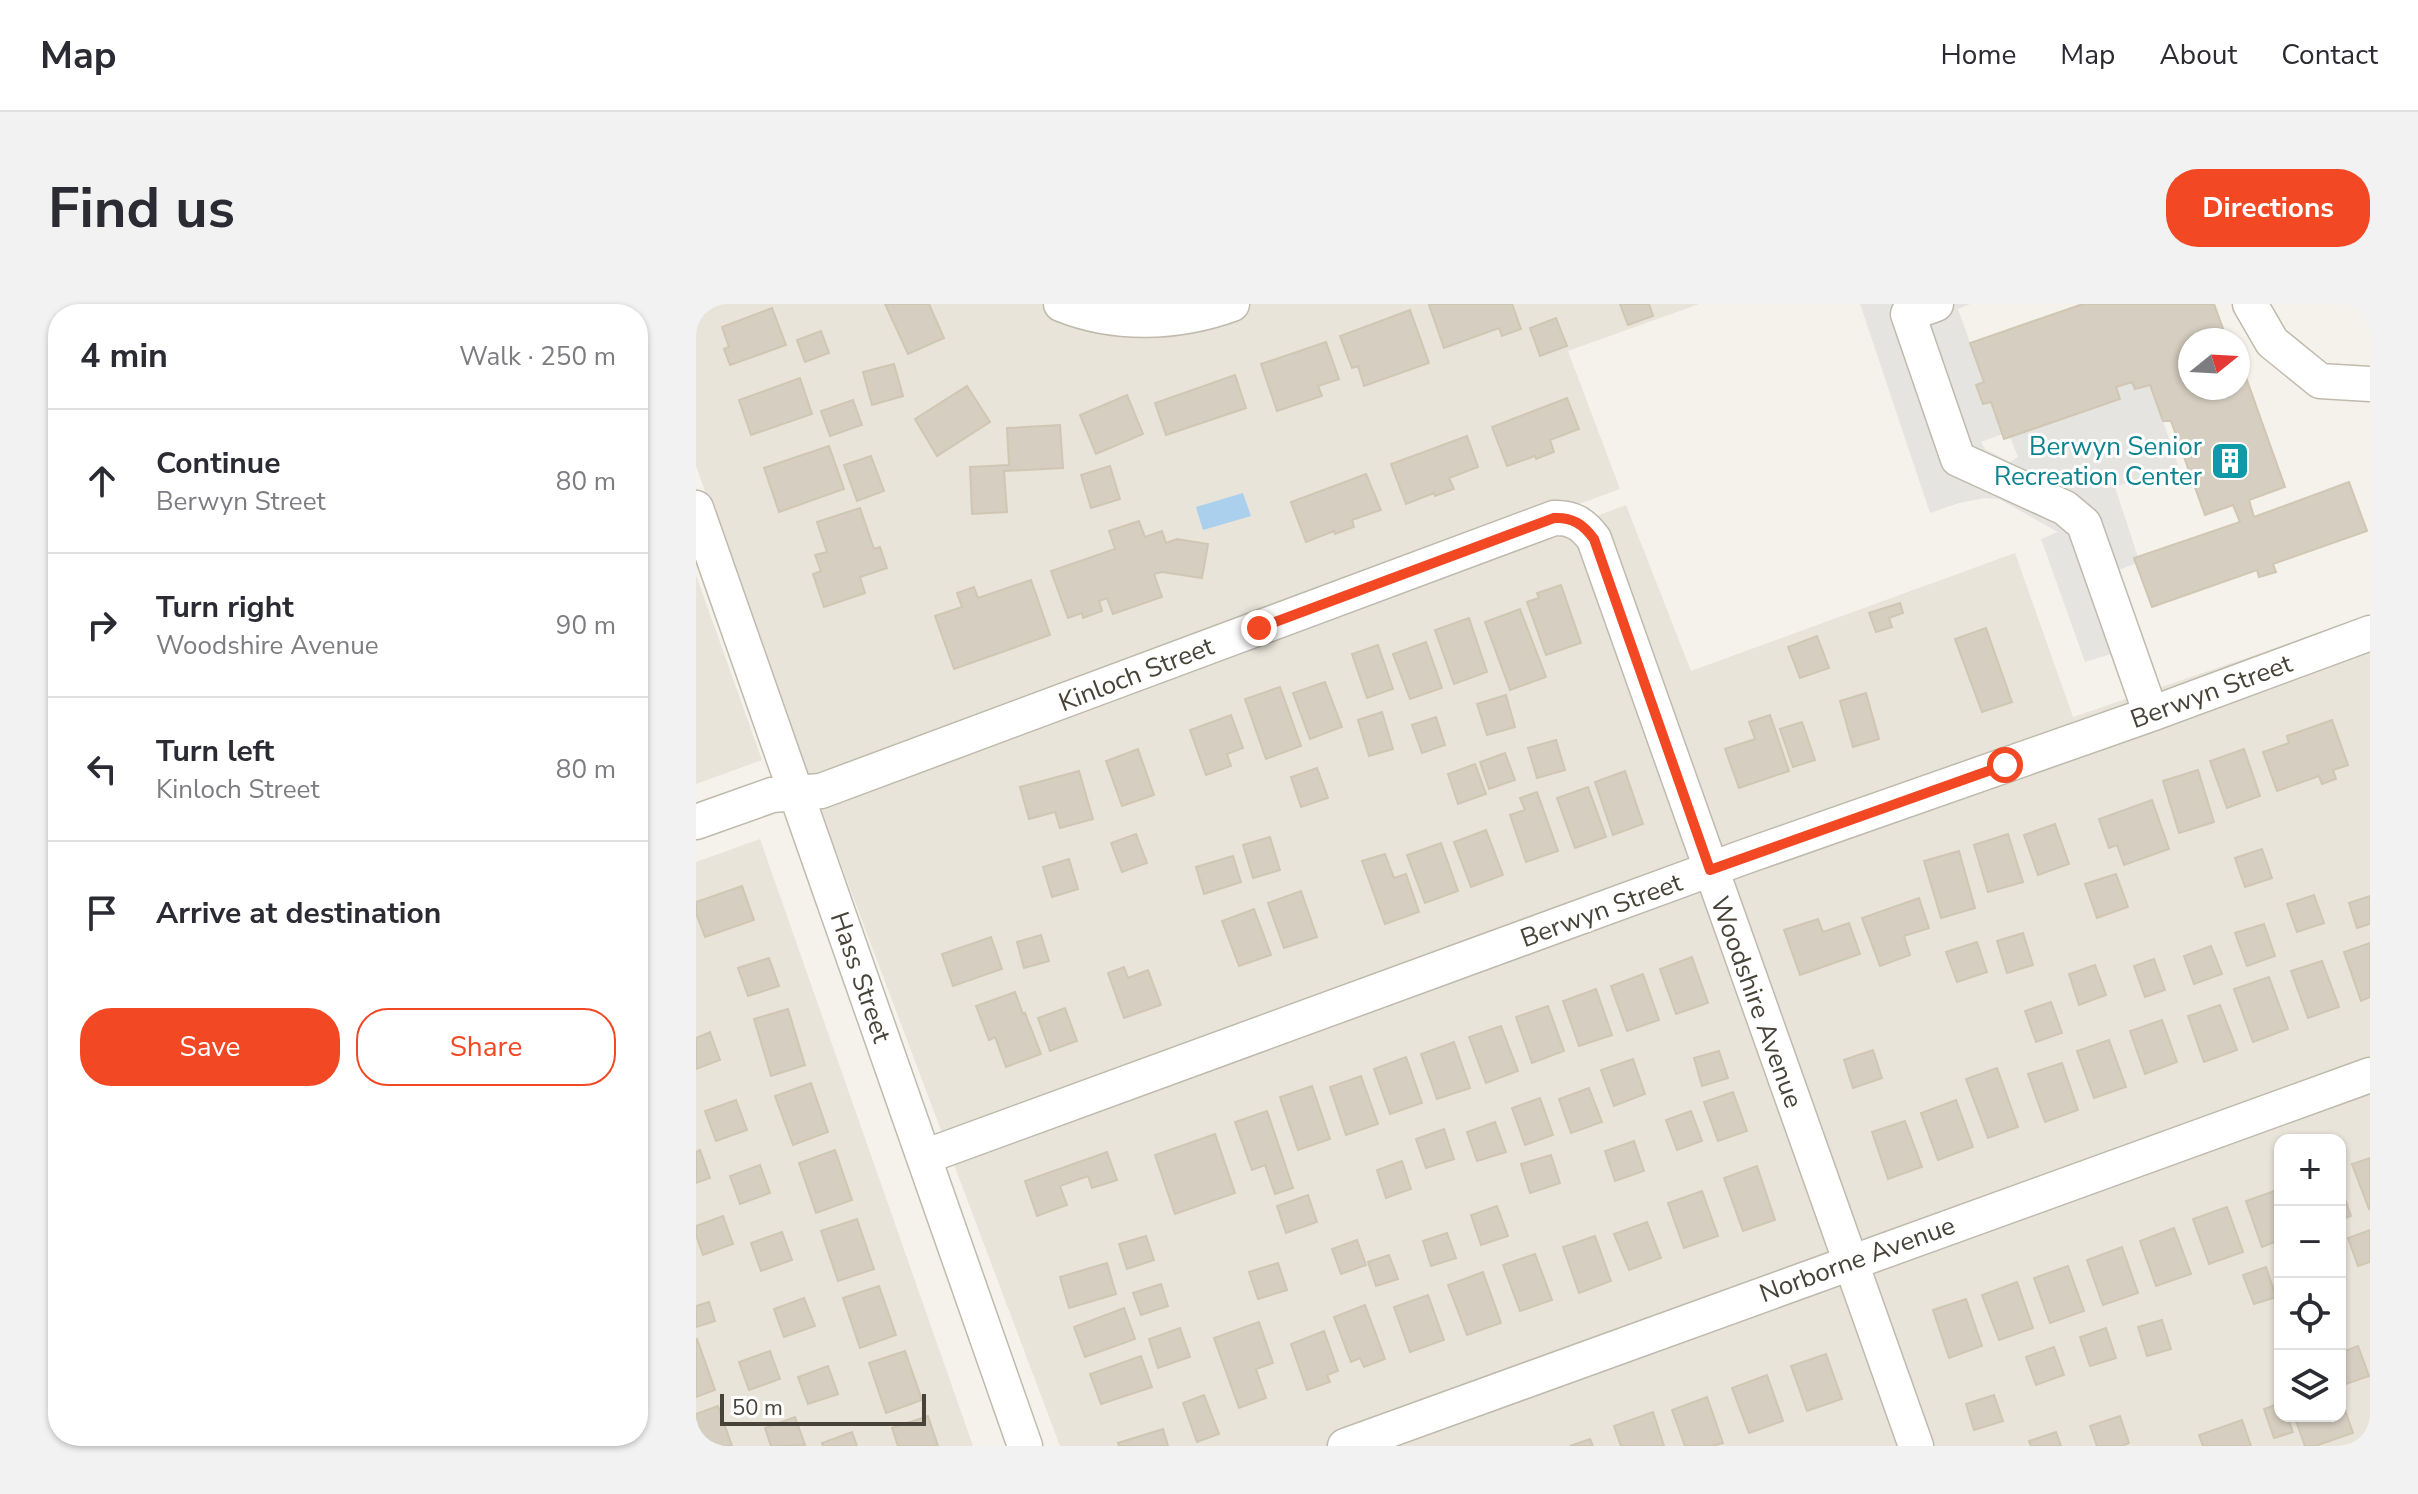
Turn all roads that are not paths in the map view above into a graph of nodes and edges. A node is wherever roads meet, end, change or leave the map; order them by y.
1 (1061, 304) edge
2 (1232, 304) edge
3 (1936, 304) edge
4 (2250, 304) edge
5 (2370, 384) edge
6 (696, 508) edge
7 (1572, 520) joint
8 (2370, 633) edge
9 (2151, 714) junction
10 (797, 794) junction
11 (696, 822) edge
12 (1710, 870) junction
13 (2370, 1075) edge
14 (924, 1157) junction
15 (1850, 1262) junction
16 (1025, 1446) edge
17 (1345, 1446) edge
18 (1916, 1446) edge

1 - 2 street
3 - 9 street
4 - 5 street
6 - 10 street, Hass Street
7 - 10 street, Kinloch Street
7 - 12 street, Woodshire Avenue
8 - 9 street, Berwyn Street
9 - 12 street, Berwyn Street
10 - 11 street, Kinloch Street
10 - 14 street, Hass Street
12 - 14 street, Berwyn Street
12 - 15 street, Woodshire Avenue
13 - 15 street, Norborne Avenue
14 - 16 street, Hass Street
15 - 17 street, Norborne Avenue
15 - 18 street, Woodshire Avenue

